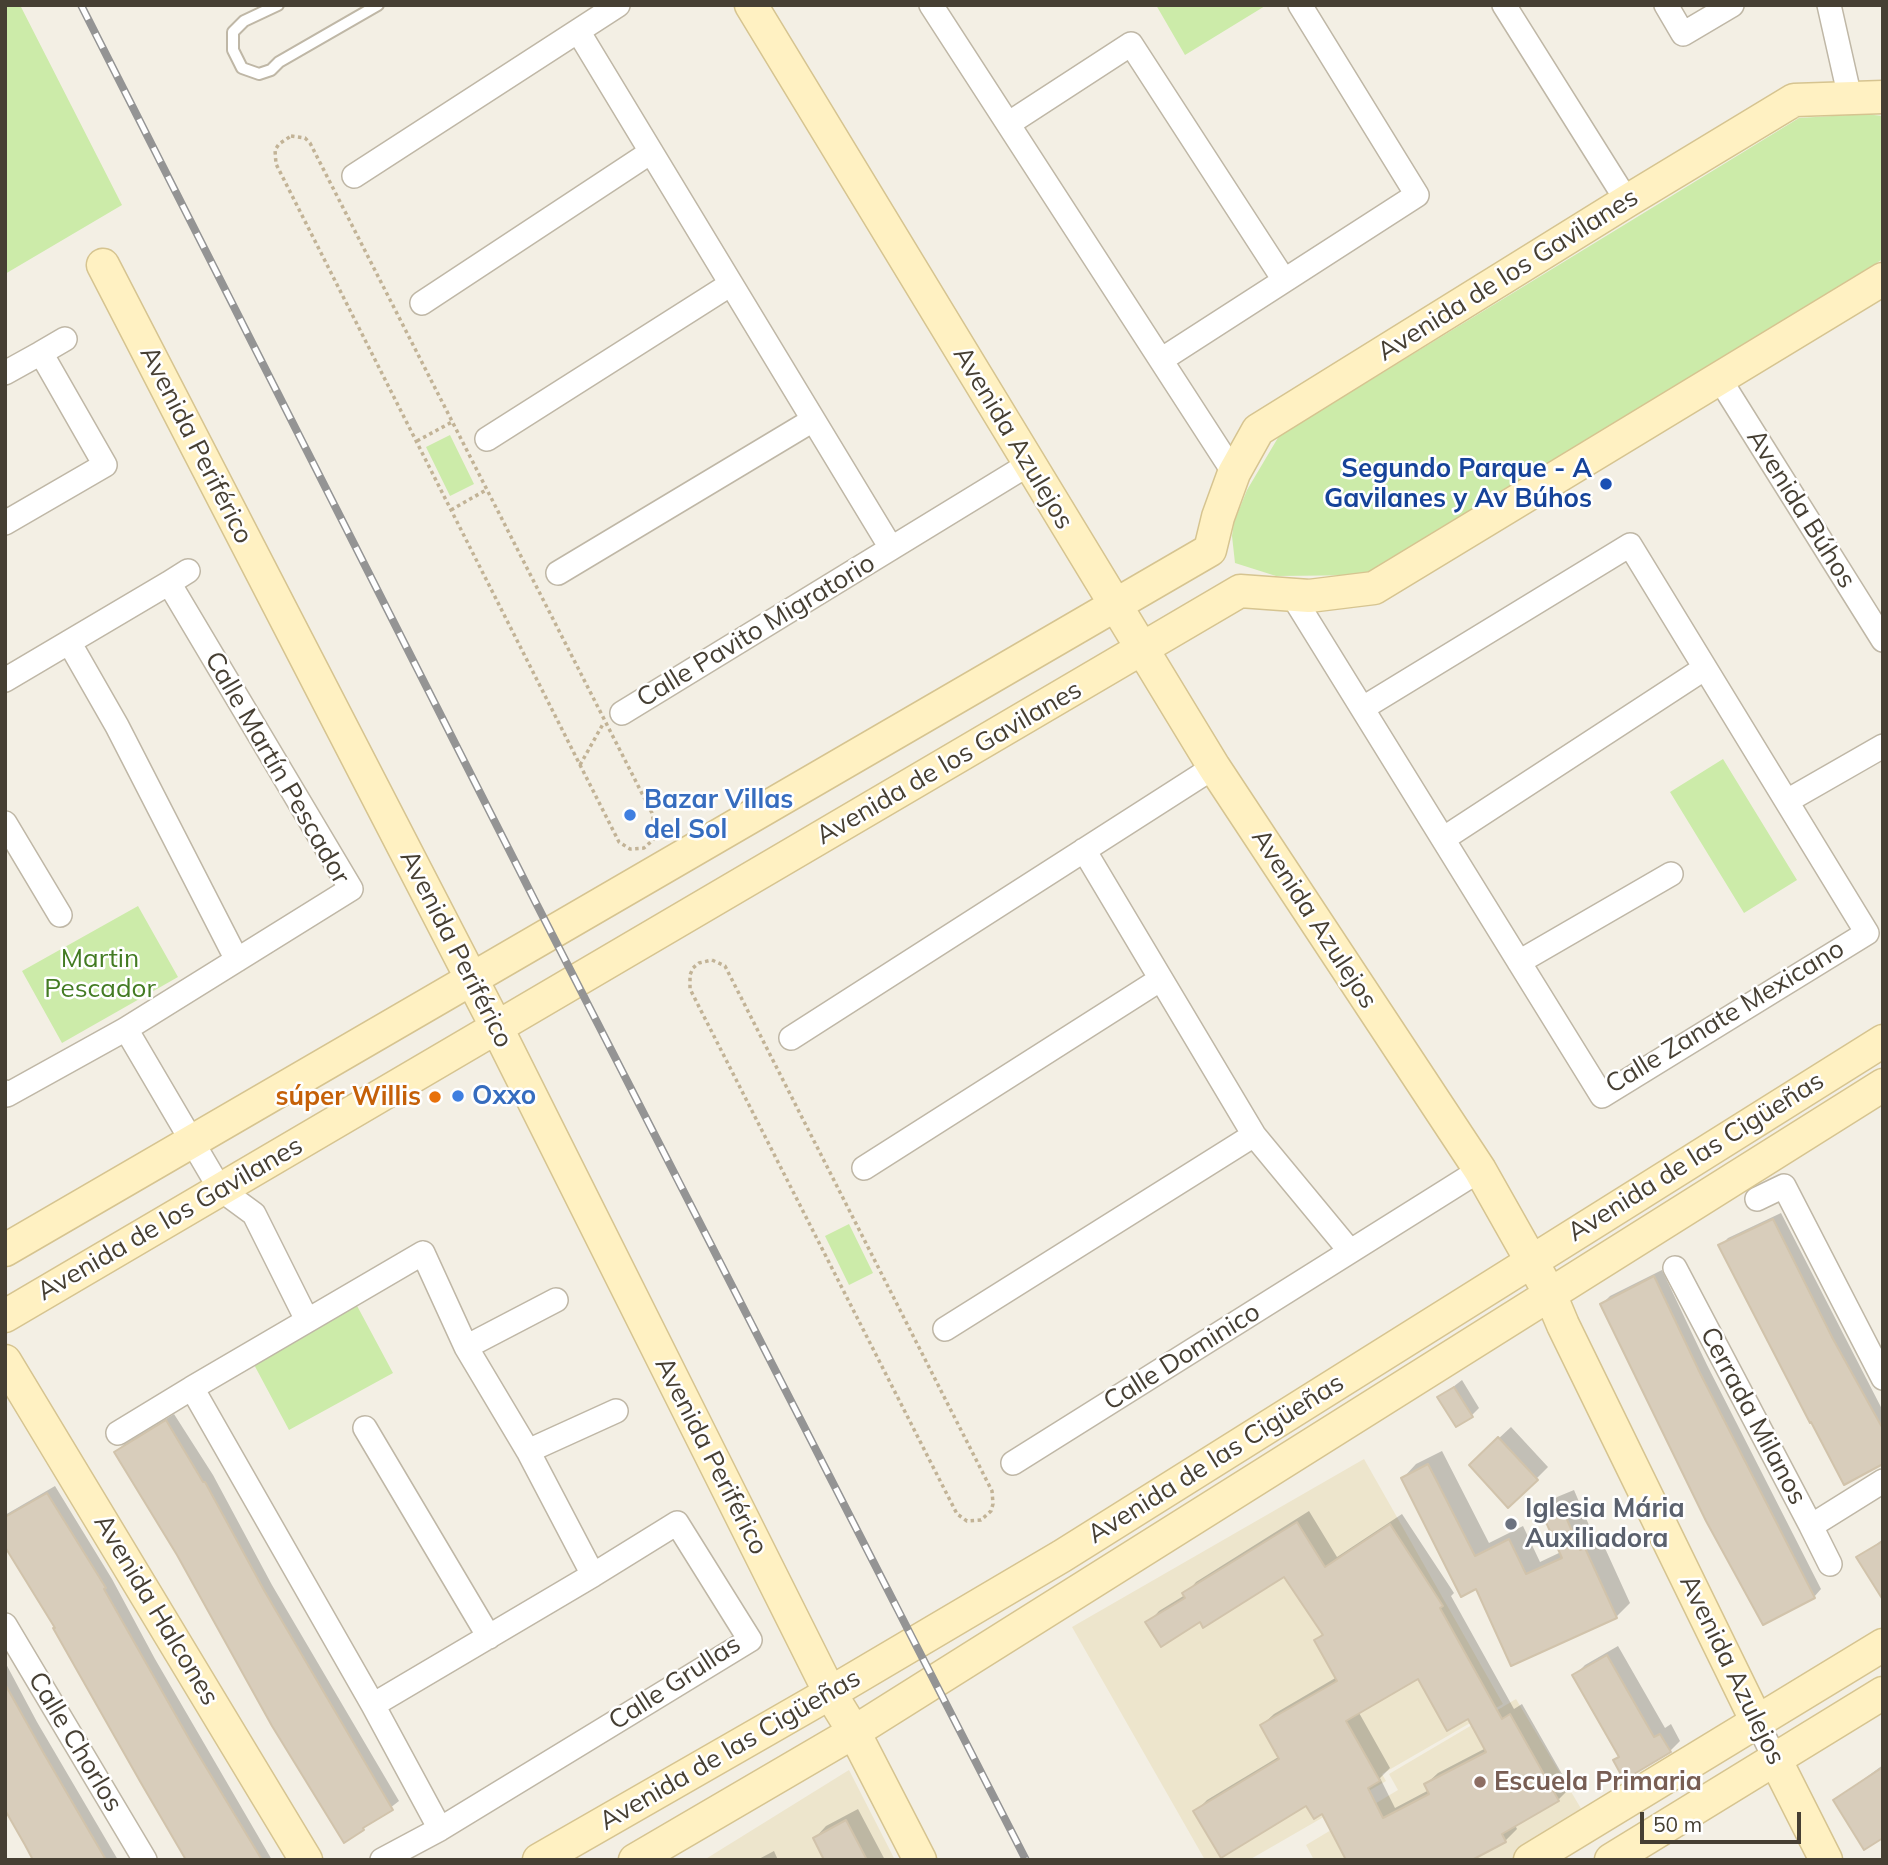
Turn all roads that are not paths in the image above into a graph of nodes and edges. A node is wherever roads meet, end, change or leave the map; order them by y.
1 (278, 5) edge
2 (378, 5) edge
3 (618, 5) edge
4 (751, 5) edge
5 (931, 5) edge
6 (1300, 5) edge
7 (1504, 5) edge
8 (1666, 5) edge
9 (1732, 5) edge
10 (1829, 5) edge
11 (578, 31) junction
12 (1883, 97) edge
13 (1850, 98) junction
14 (1008, 124) junction
15 (651, 152) junction
16 (354, 176) dead end
17 (1627, 201) junction
18 (103, 265) dead end
19 (1883, 279) edge
20 (1284, 280) junction
21 (731, 284) junction
22 (422, 303) dead end
23 (65, 339) dead end
24 (41, 353) junction
25 (1161, 360) junction
26 (5, 373) edge
27 (1719, 378) junction
28 (813, 420) junction
29 (487, 439) dead end
30 (1029, 464) junction
31 (1234, 473) junction
32 (5, 523) edge
33 (891, 548) junction
34 (1210, 550) junction
35 (558, 573) dead end
36 (1240, 591) junction
37 (1292, 595) junction
38 (1115, 606) junction
39 (1883, 640) edge
40 (69, 642) junction
41 (1142, 650) junction
42 (1705, 668) junction
43 (5, 680) edge
44 (1363, 708) junction
45 (613, 718) road end
46 (1883, 746) edge
47 (1214, 767) junction
48 (1787, 802) junction
49 (5, 823) edge
50 (1443, 838) junction
51 (1084, 850) junction
52 (1671, 874) dead end
53 (641, 881) junction
54 (60, 915) dead end
55 (668, 927) junction
56 (237, 960) junction
57 (1519, 962) junction
58 (471, 979) junction
59 (1161, 979) junction
60 (497, 1028) junction
61 (127, 1029) junction
62 (791, 1038) dead end
63 (1883, 1041) edge
64 (1883, 1085) edge
65 (6, 1095) edge
66 (1254, 1135) junction
67 (192, 1141) junction
68 (864, 1168) dead end
69 (1480, 1170) junction
70 (220, 1189) junction
71 (1757, 1199) dead end
72 (5, 1250) edge
73 (1350, 1251) junction
74 (1532, 1260) junction
75 (1675, 1268) dead end
76 (1550, 1294) junction
77 (556, 1300) dead end
78 (5, 1316) edge
79 (307, 1320) junction
80 (945, 1329) dead end
81 (466, 1347) junction
82 (5, 1361) edge
83 (1883, 1378) edge
84 (192, 1388) junction
85 (616, 1411) dead end
86 (365, 1428) dead end
87 (118, 1433) dead end
88 (528, 1451) junction
89 (1013, 1463) dead end
90 (1883, 1481) edge
91 (1811, 1526) junction
92 (1830, 1564) dead end
93 (593, 1575) junction
94 (5, 1625) edge
95 (489, 1637) junction
96 (1883, 1645) edge
97 (830, 1693) junction
98 (1883, 1693) edge
99 (373, 1705) junction
100 (1757, 1721) junction
101 (854, 1732) junction
102 (1775, 1759) junction
103 (440, 1829) junction
104 (145, 1860) edge
105 (306, 1860) edge
106 (382, 1860) edge
107 (539, 1860) edge
108 (635, 1860) edge
109 (920, 1860) edge
110 (1530, 1860) edge
111 (1611, 1860) edge
112 (1826, 1860) edge

1 - 2 lane
3 - 11 street
4 - 30 main road, Avenida Azulejos
5 - 14 street
6 - 20 street
7 - 17 street
8 - 9 street
10 - 13 street
11 - 15 street, Calle Pavito Migratorio
11 - 16 street
12 - 13 main road, Avenida de los Gavilanes
13 - 17 main road, Avenida de los Gavilanes
14 - 20 street
14 - 25 street
15 - 21 street, Calle Pavito Migratorio
15 - 22 street
17 - 31 main road, Avenida de los Gavilanes
18 - 58 main road, Avenida Periférico
19 - 27 main road
20 - 25 street
21 - 28 street, Calle Pavito Migratorio
21 - 29 street
23 - 24 street
24 - 26 street
24 - 32 street
25 - 31 street
27 - 37 main road
27 - 39 street, Avenida Búhos
28 - 33 street, Calle Pavito Migratorio
28 - 35 street
30 - 33 street, Calle Pavito Migratorio
30 - 38 main road, Avenida Azulejos
31 - 34 main road, Avenida de los Gavilanes
33 - 45 street, Calle Pavito Migratorio
34 - 36 main road
34 - 38 main road, Avenida de los Gavilanes
36 - 37 main road
36 - 41 main road, Avenida de los Gavilanes
37 - 44 street, Calle Zanate Mexicano
38 - 41 main road, Avenida Azulejos
38 - 53 main road, Avenida de los Gavilanes
40 - 43 street, Calle Martín Pescador
40 - 56 street
40 - 56 street, Calle Martín Pescador
41 - 47 main road, Avenida Azulejos
41 - 55 main road, Avenida de los Gavilanes
42 - 44 street, Calle Zanate Mexicano
42 - 48 street, Calle Zanate Mexicano
42 - 50 street
44 - 50 street, Calle Zanate Mexicano
46 - 48 street
47 - 51 street
47 - 69 main road, Avenida Azulejos
48 - 57 street, Calle Zanate Mexicano
49 - 54 street
50 - 57 street, Calle Zanate Mexicano
51 - 59 street
51 - 62 street
52 - 57 street
53 - 55 main road
53 - 58 main road, Avenida de los Gavilanes
55 - 60 main road, Avenida de los Gavilanes
56 - 61 street, Calle Martín Pescador
58 - 60 main road, Avenida Periférico
58 - 67 main road, Avenida de los Gavilanes
59 - 66 street
59 - 68 street
60 - 70 main road, Avenida de los Gavilanes
60 - 97 main road, Avenida Periférico
61 - 65 street, Calle Martín Pescador
61 - 67 street
63 - 74 main road, Avenida de las Cigüeñas
64 - 76 main road, Avenida de las Cigüeñas
66 - 73 street
66 - 80 street
67 - 70 street
67 - 72 main road, Avenida de los Gavilanes
69 - 73 street, Calle Dominico
69 - 74 main road, Avenida Azulejos
70 - 78 main road, Avenida de los Gavilanes
70 - 79 street
71 - 83 street
73 - 89 street, Calle Dominico
74 - 76 main road, Avenida Azulejos
74 - 97 main road, Avenida de las Cigüeñas
75 - 91 street, Cerrada Milanos
76 - 100 main road, Avenida Azulejos
76 - 101 main road, Avenida de las Cigüeñas
77 - 81 street
79 - 81 street
79 - 84 street
81 - 88 street
82 - 105 main road, Avenida Halcones
84 - 87 street
84 - 99 street
85 - 88 street
86 - 95 street
88 - 93 street
90 - 91 street, Cerrada Milanos
91 - 92 street
93 - 95 street, Calle Grullas
93 - 103 street, Calle Grullas
94 - 104 street, Calle Chorlos
95 - 99 street, Calle Grullas
96 - 100 main road
97 - 101 main road, Avenida Periférico
97 - 107 main road, Avenida de las Cigüeñas
98 - 102 main road
99 - 103 street
100 - 102 street, Avenida Azulejos
100 - 110 main road
101 - 108 main road, Avenida de las Cigüeñas
101 - 109 main road, Avenida Periférico
102 - 111 main road
102 - 112 main road, Avenida Azulejos
103 - 106 street, Calle Grullas

